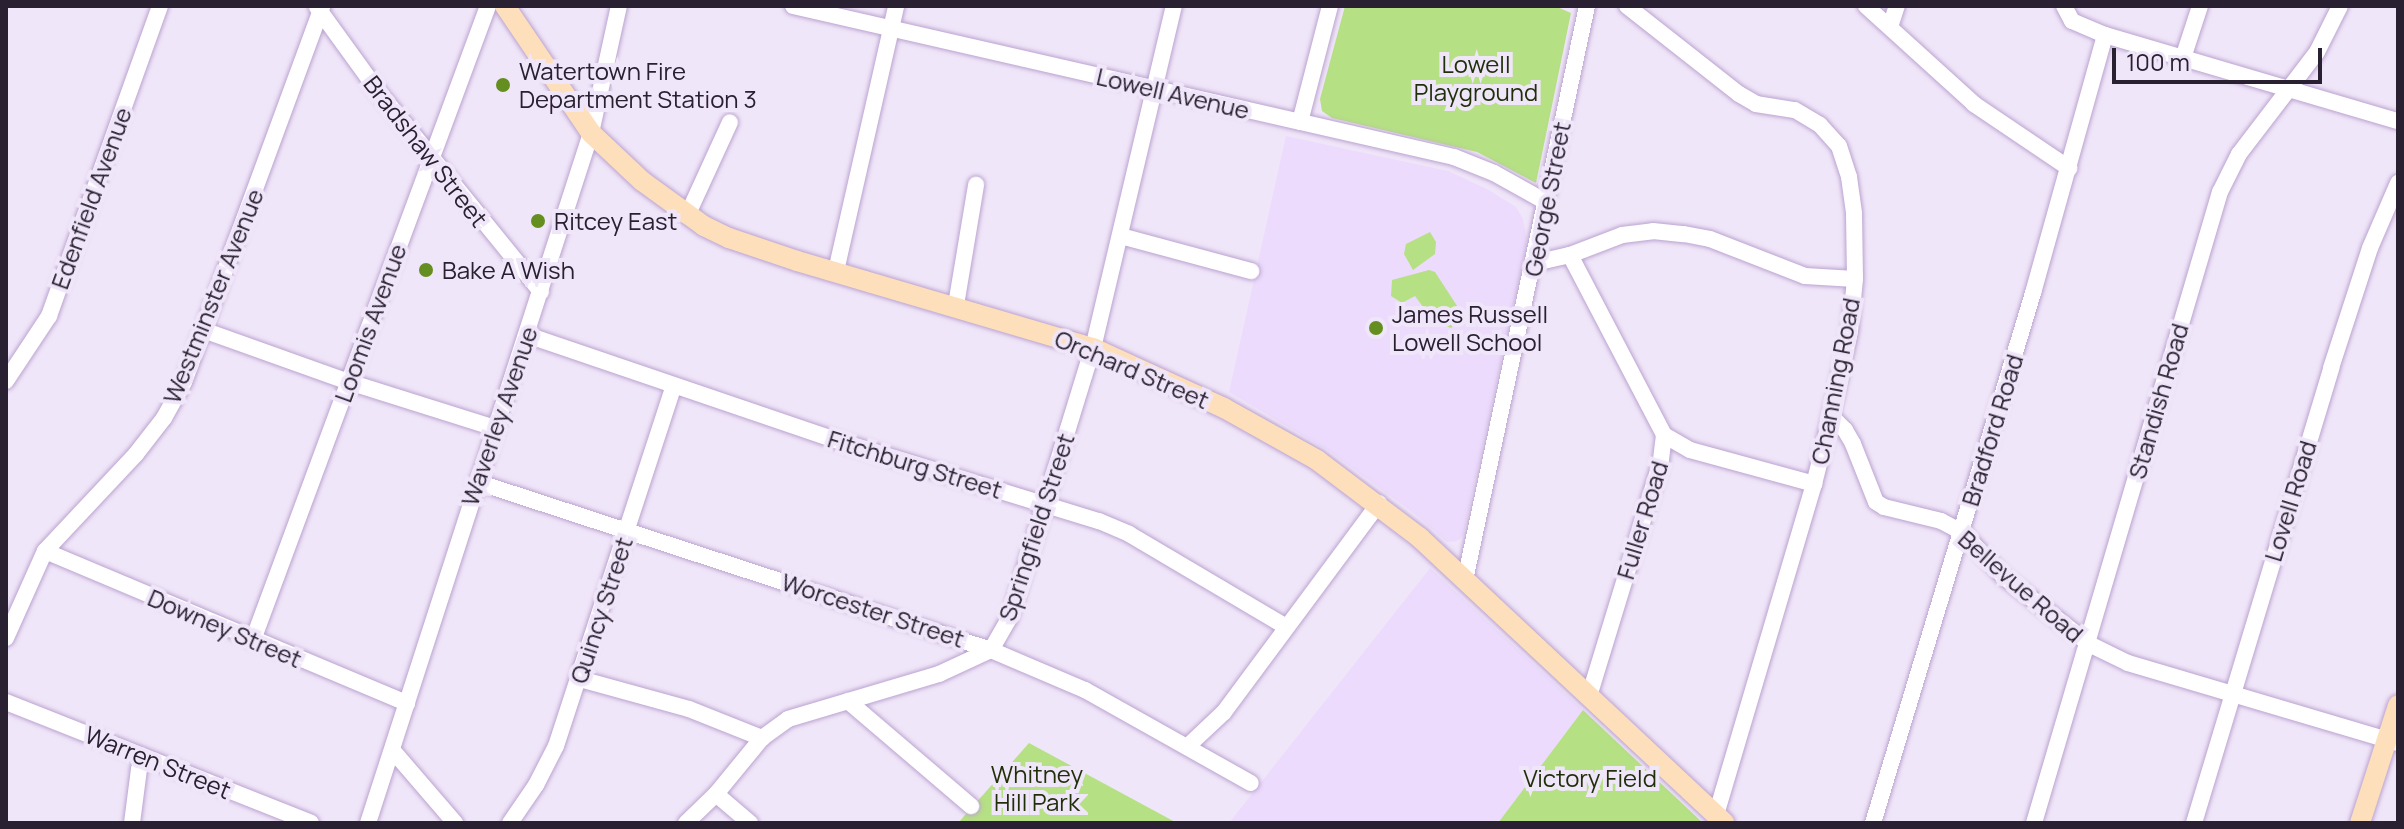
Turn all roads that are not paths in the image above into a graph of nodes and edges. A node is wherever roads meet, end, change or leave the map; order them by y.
1 (160, 6) edge
2 (488, 6) edge
3 (505, 6) edge
4 (619, 6) edge
5 (793, 6) edge
6 (896, 6) edge
7 (1174, 6) edge
8 (1330, 6) edge
9 (1587, 6) edge
10 (1627, 6) edge
11 (1866, 6) edge
12 (1897, 6) edge
13 (2064, 6) edge
14 (2200, 6) edge
15 (2340, 6) edge
16 (320, 8) edge
17 (1890, 27) junction
18 (890, 28) junction
19 (2105, 35) junction
20 (2183, 58) junction
21 (1154, 89) junction
22 (2290, 89) junction
23 (2398, 121) edge
24 (730, 122) dead end
25 (1306, 123) junction
26 (591, 133) junction
27 (432, 154) junction
28 (2069, 168) junction
29 (2398, 183) edge
30 (976, 185) dead end
31 (1544, 201) junction
32 (687, 216) junction
33 (1121, 236) junction
34 (1570, 255) junction
35 (1535, 263) junction
36 (836, 271) junction
37 (1251, 271) dead end
38 (1855, 279) junction
39 (541, 292) junction
40 (956, 305) junction
41 (203, 330) junction
42 (527, 335) junction
43 (1093, 348) junction
44 (6, 381) edge
45 (349, 382) junction
46 (673, 387) junction
47 (1831, 416) junction
48 (495, 428) junction
49 (1664, 435) junction
50 (477, 482) junction
51 (1814, 484) junction
52 (1379, 503) junction
53 (1046, 504) junction
54 (627, 528) junction
55 (1962, 532) junction
56 (45, 551) junction
57 (1465, 580) junction
58 (1286, 627) junction
59 (6, 638) edge
60 (253, 640) junction
61 (2089, 644) junction
62 (991, 650) junction
63 (580, 679) junction
64 (2232, 694) junction
65 (1589, 697) junction
66 (848, 701) junction
67 (6, 702) edge
68 (407, 703) junction
69 (2398, 705) edge
70 (762, 738) junction
71 (2392, 741) edge
72 (1189, 745) junction
73 (394, 752) junction
74 (145, 757) junction
75 (1251, 783) dead end
76 (716, 794) junction
77 (971, 806) dead end
78 (1720, 819) edge
79 (132, 823) edge
80 (311, 823) edge
81 (368, 823) edge
82 (455, 823) edge
83 (510, 823) edge
84 (686, 823) edge
85 (750, 823) edge
86 (1873, 823) edge
87 (2034, 823) edge
88 (2194, 823) edge
89 (2360, 823) edge

1 - 44 street, Edenfield Avenue
2 - 27 street, Loomis Avenue
3 - 26 main road, Orchard Street
4 - 26 street, Waverley Avenue
5 - 18 street, Lowell Avenue
6 - 18 street
7 - 21 street, Springfield Street
8 - 25 street
9 - 31 street, George Street
10 - 38 street, Channing Road
11 - 17 street
12 - 17 street
13 - 19 street
14 - 20 street
15 - 22 street, Standish Road
16 - 27 street, Bradshaw Street
16 - 41 street, Westminster Avenue
17 - 28 street
18 - 21 street, Lowell Avenue
18 - 36 street
19 - 20 street
19 - 28 street, Bradford Road
20 - 22 street
21 - 25 street, Lowell Avenue
21 - 33 street, Springfield Street
22 - 23 street
22 - 61 street, Standish Road
24 - 32 street
25 - 31 street, Lowell Avenue
26 - 32 main road, Orchard Street
26 - 39 street, Waverley Avenue
27 - 39 street, Bradshaw Street
27 - 45 street, Loomis Avenue
28 - 55 street, Bradford Road
29 - 64 street, Lovell Road
30 - 40 street
31 - 35 street, George Street
32 - 36 main road, Orchard Street
33 - 37 street
33 - 43 street, Springfield Street
34 - 35 street
34 - 38 street
34 - 49 street, Fuller Road
35 - 57 street, George Street
36 - 40 main road, Orchard Street
38 - 47 street, Channing Road
39 - 42 street, Waverley Avenue
40 - 43 main road, Orchard Street
41 - 45 street
41 - 56 street, Westminster Avenue
42 - 46 street, Fitchburg Street
42 - 48 street, Waverley Avenue
43 - 52 main road, Orchard Street
43 - 53 street, Springfield Street
45 - 48 street
45 - 60 street, Loomis Avenue
46 - 53 street, Fitchburg Street
46 - 54 street, Quincy Street
47 - 51 street, Channing Road
47 - 55 street, Bellevue Road
48 - 50 street, Waverley Avenue
49 - 51 street
49 - 65 street, Fuller Road
50 - 54 street, Worcester Street
50 - 68 street, Waverley Avenue
51 - 78 street, Channing Road
52 - 57 main road, Orchard Street
52 - 58 street
53 - 58 street, Fitchburg Street
53 - 62 street, Springfield Street
54 - 62 street, Worcester Street
54 - 63 street, Quincy Street
55 - 61 street, Bellevue Road
55 - 86 street, Bradford Road
56 - 59 street, Westminster Avenue
56 - 60 street, Downey Street
57 - 65 main road, Orchard Street
58 - 72 street
60 - 68 street, Downey Street
61 - 64 street, Bellevue Road
61 - 87 street, Standish Road
62 - 66 street, Springfield Street
62 - 72 street, Worcester Street
63 - 70 street
63 - 83 street, Quincy Street
64 - 71 street, Bellevue Road
64 - 88 street, Lovell Road
65 - 78 main road, Orchard Street
66 - 70 street, Springfield Street
66 - 77 street
67 - 74 street, Warren Street
68 - 73 street, Waverley Avenue
69 - 71 main road
70 - 76 street, Springfield Street
71 - 89 main road
72 - 75 street, Worcester Street
73 - 81 street, Waverley Avenue
73 - 82 street
74 - 79 street
74 - 80 street, Warren Street
76 - 84 street, Springfield Street
76 - 85 street

